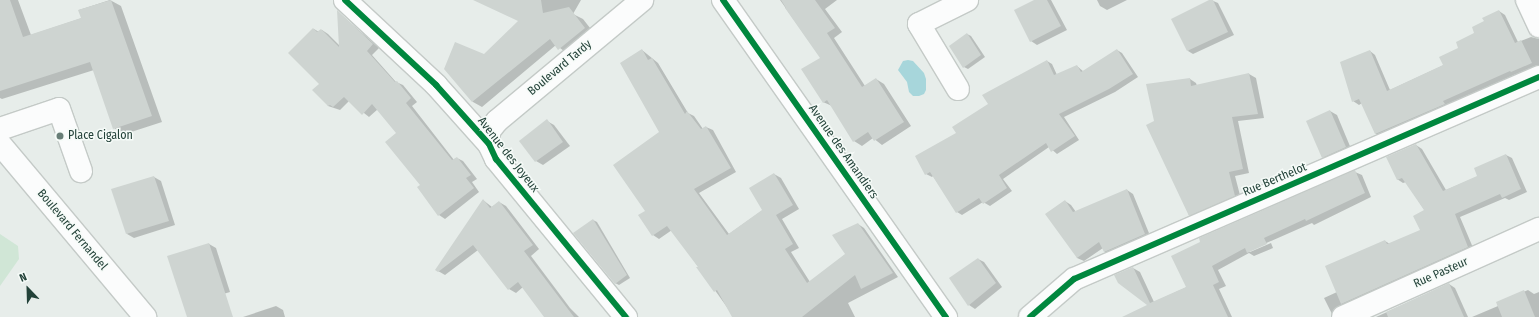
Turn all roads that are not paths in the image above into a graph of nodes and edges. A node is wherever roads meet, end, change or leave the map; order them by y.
1 (345, 0) edge
2 (642, 0) edge
3 (723, 0) edge
4 (967, 0) edge
5 (1527, 0) edge
6 (1539, 26) edge
7 (1539, 78) edge
8 (958, 89) dead end
9 (0, 130) edge
10 (0, 144) edge
11 (489, 144) junction
12 (81, 171) dead end
13 (1539, 229) edge
14 (145, 317) edge
15 (626, 317) edge
16 (946, 317) edge
17 (1030, 317) edge
18 (1343, 317) edge

1 - 11 street, Avenue des Joyeux
2 - 11 street, Boulevard Tardy
3 - 16 street, Avenue des Amandiers
4 - 8 street
5 - 6 street
7 - 17 street, Rue Berthelot
9 - 12 street
10 - 14 street, Boulevard Fernandel
11 - 15 street, Avenue des Joyeux
13 - 18 street, Rue Pasteur

